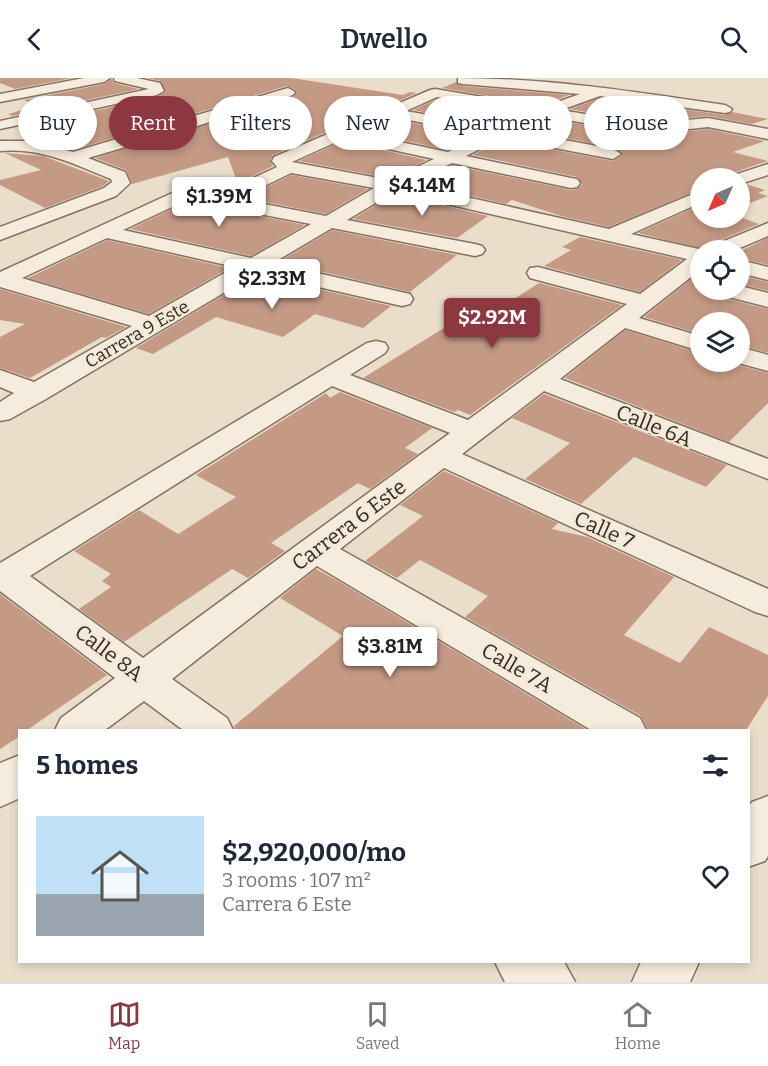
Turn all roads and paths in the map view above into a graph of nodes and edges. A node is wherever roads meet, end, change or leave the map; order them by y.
1 (104, 78) edge
2 (120, 78) edge
3 (456, 79) edge
4 (288, 92) dead end
5 (596, 93) junction
6 (429, 96) edge
7 (452, 96) edge
8 (0, 98) edge
9 (572, 102) edge
10 (710, 106) junction
11 (740, 112) dead end
12 (572, 116) edge
13 (0, 125) edge
14 (768, 127) edge
15 (748, 129) junction
16 (701, 130) junction
17 (768, 134) edge
18 (324, 142) edge
19 (0, 146) edge
20 (572, 146) edge
21 (411, 149) edge
22 (466, 150) edge
23 (613, 154) dead end
24 (451, 157) junction
25 (70, 158) junction
26 (289, 168) junction
27 (768, 169) edge
28 (750, 175) edge
29 (391, 186) junction
30 (690, 200) edge
31 (219, 201) junction
32 (530, 217) junction
33 (325, 223) junction
34 (4, 228) edge
35 (768, 229) edge
36 (107, 232) junction
37 (613, 235) junction
38 (742, 240) edge
39 (475, 250) dead end
40 (690, 255) edge
41 (257, 264) junction
42 (690, 265) edge
43 (750, 269) edge
44 (538, 273) dead end
45 (768, 274) edge
46 (677, 275) junction
47 (690, 279) edge
48 (2, 280) edge
49 (750, 295) edge
50 (402, 299) dead end
51 (768, 300) edge
52 (634, 311) junction
53 (153, 325) junction
54 (690, 339) edge
55 (376, 348) dead end
56 (750, 358) edge
57 (768, 363) edge
58 (332, 376) junction
59 (0, 378) edge
60 (541, 381) junction
61 (36, 393) junction
62 (0, 413) edge
63 (473, 432) junction
64 (441, 456) junction
65 (768, 470) edge
66 (315, 550) junction
67 (3, 578) edge
68 (768, 603) edge
69 (144, 680) junction
70 (77, 729) edge
71 (211, 729) edge
72 (623, 729) edge
73 (18, 774) edge
74 (0, 788) edge
75 (750, 804) edge
76 (768, 815) edge
77 (750, 843) edge
78 (522, 963) edge
79 (672, 963) edge
80 (548, 982) edge
81 (659, 982) edge

1 - 8 street
2 - 13 street
3 - 5 street
4 - 25 street
5 - 9 street, Carrera 9 Este
5 - 10 street
6 - 7 street
10 - 11 street
10 - 16 street
12 - 16 street
14 - 15 street
15 - 16 street
15 - 17 street
18 - 26 street
19 - 25 street
20 - 23 street
21 - 24 street
22 - 24 street, Carrera 9 Este
24 - 29 street, Carrera 9 Este
24 - 32 street
25 - 34 street
26 - 29 street
26 - 31 street
27 - 28 street
29 - 32 street
29 - 33 street, Carrera 9 Este
30 - 37 street
31 - 33 street
31 - 36 street
32 - 37 street
33 - 39 street
33 - 41 street, Carrera 9 Este
35 - 38 street
36 - 41 street
36 - 48 street
37 - 40 street
41 - 50 street
41 - 53 street, Carrera 9 Este
42 - 46 street, Carrera 6 Este
43 - 45 street
44 - 52 street
46 - 47 street
46 - 52 street, Carrera 6 Este
48 - 53 street
49 - 51 street
52 - 54 street
52 - 60 street, Carrera 6 Este
53 - 61 street, Carrera 9 Este
55 - 58 street
56 - 57 street
58 - 63 street
58 - 67 street
59 - 61 street
60 - 63 street, Carrera 6 Este
60 - 65 street, Calle 6A
61 - 62 street, Carrera 9 Este
63 - 64 street, Carrera 6 Este
64 - 66 street, Carrera 6 Este
64 - 68 street, Calle 7
66 - 69 street, Carrera 6 Este
66 - 72 street, Calle 7A
67 - 69 street, Calle 8A
69 - 70 street, Carrera 6 Este
69 - 71 street, Calle 8A
73 - 74 street
75 - 76 street
76 - 77 street
78 - 80 street
79 - 81 street

